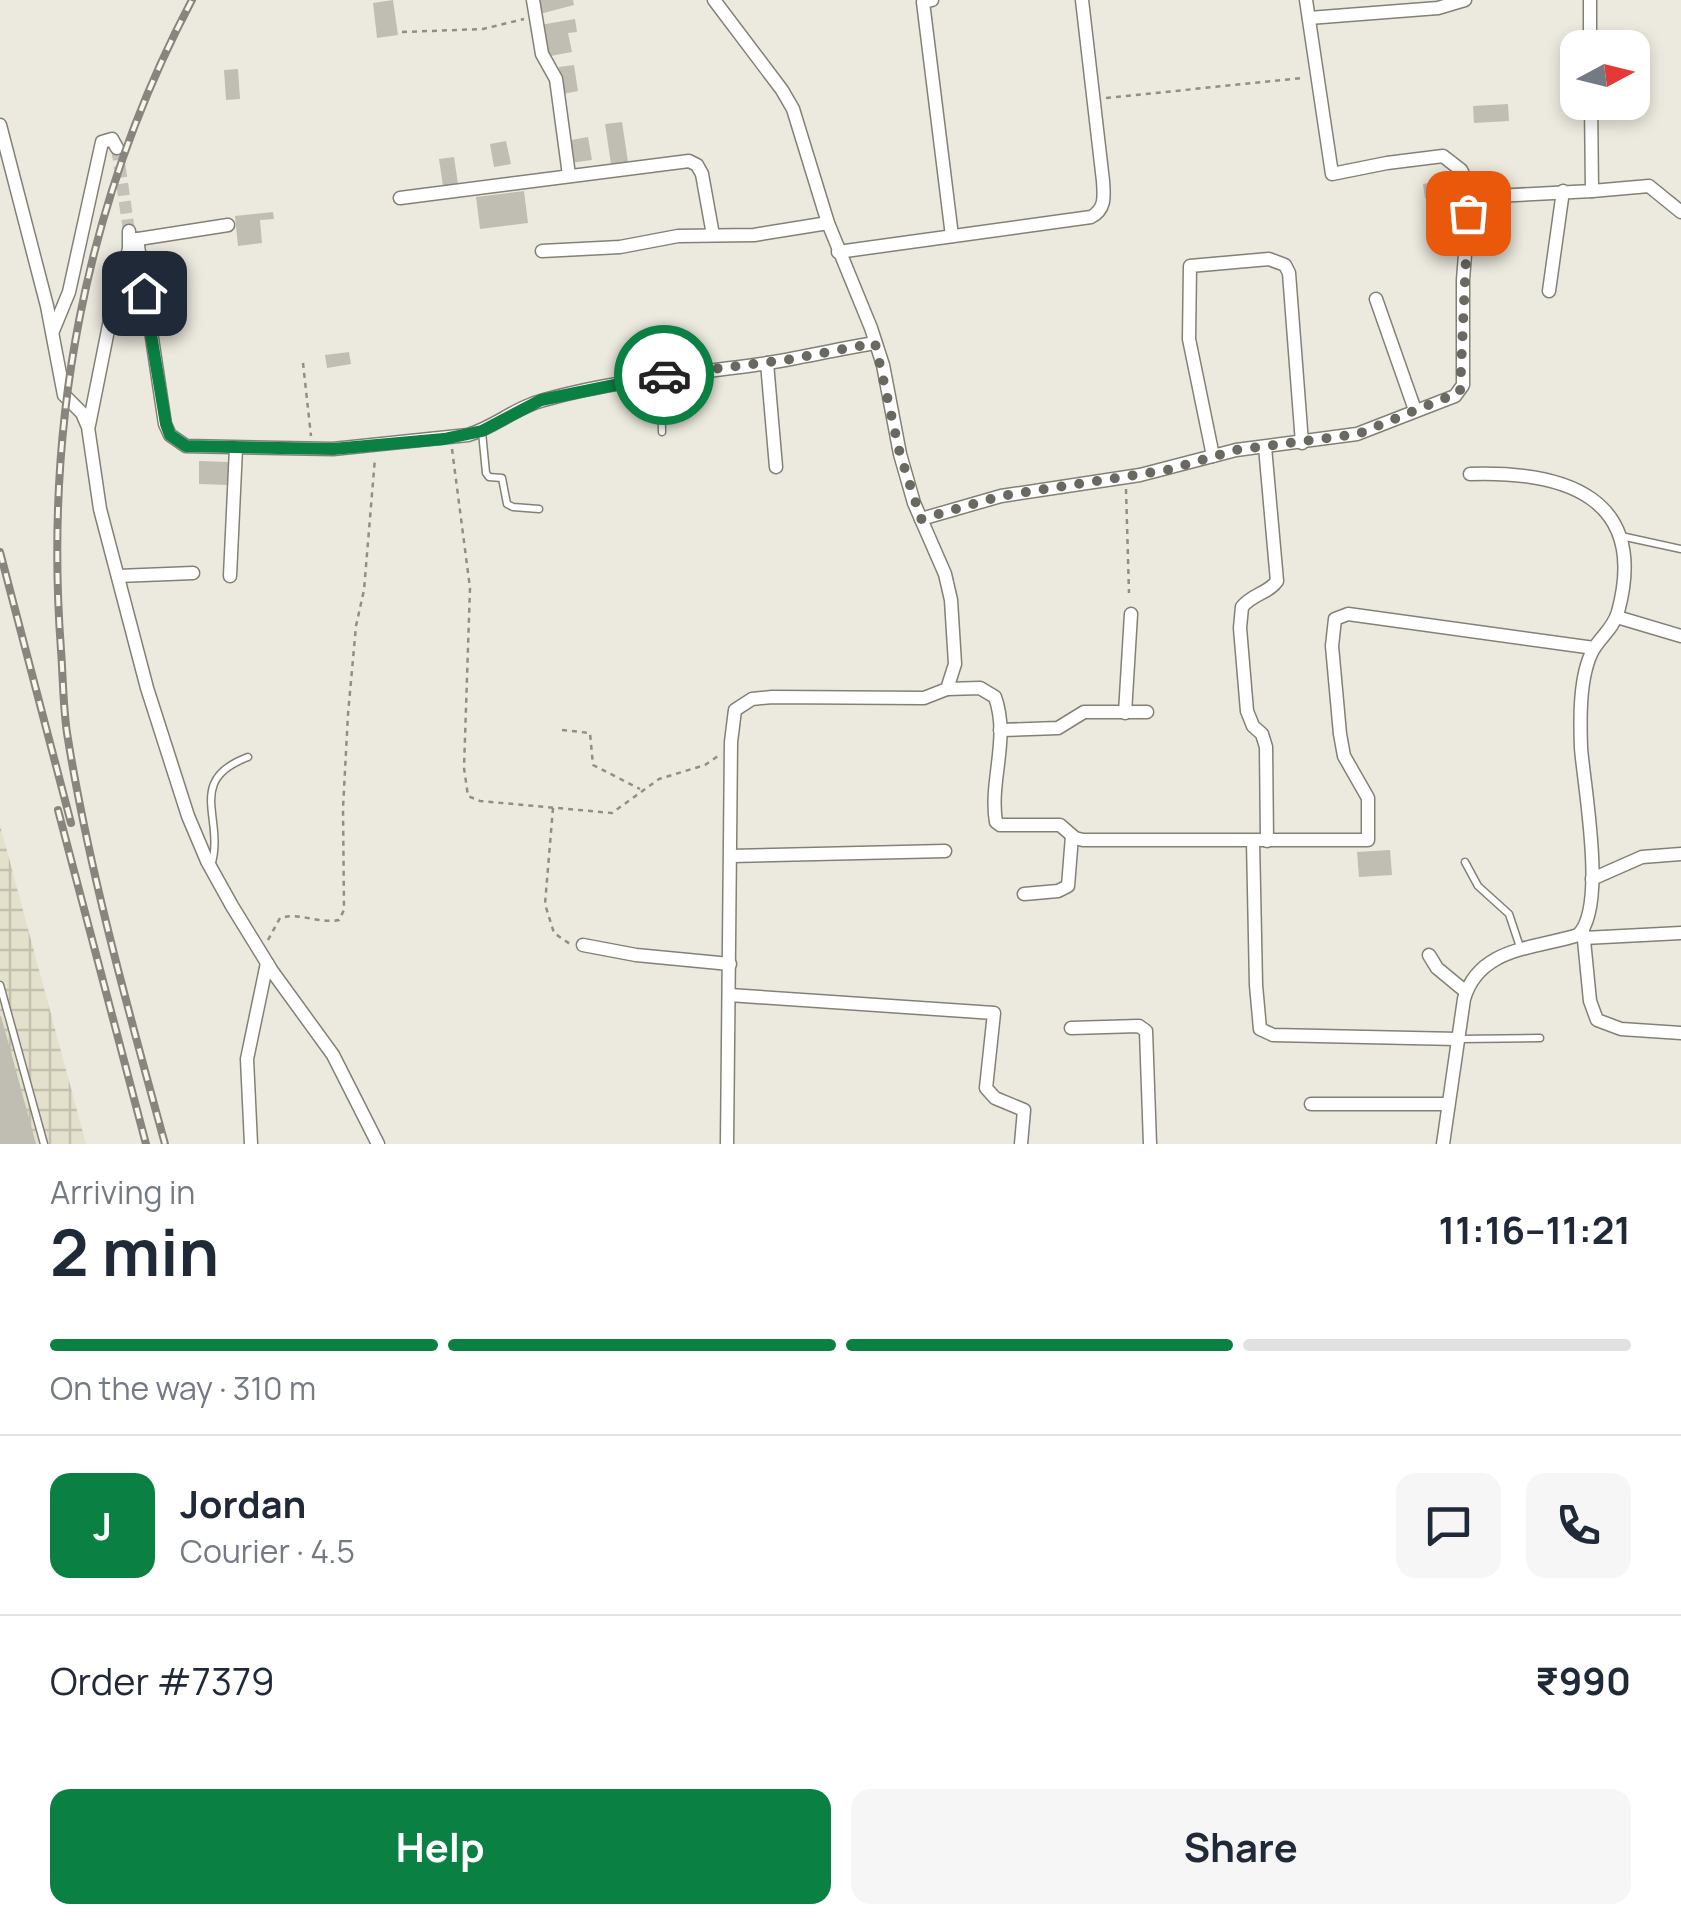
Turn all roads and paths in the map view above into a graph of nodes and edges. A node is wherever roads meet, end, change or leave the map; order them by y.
1 (532, 0) edge
2 (714, 0) edge
3 (932, 0) edge
4 (1082, 0) edge
5 (1306, 0) edge
6 (1465, 0) edge
7 (1590, 0) edge
8 (535, 17) junction
9 (1309, 18) junction
10 (1590, 30) edge
11 (402, 32) dead end
12 (1319, 77) junction
13 (1094, 99) junction
14 (1591, 120) edge
15 (0, 125) edge
16 (117, 148) dead end
17 (569, 175) junction
18 (1563, 191) junction
19 (1592, 191) junction
20 (1474, 197) junction
21 (400, 198) dead end
22 (1681, 212) edge
23 (828, 224) junction
24 (228, 226) dead end
25 (713, 234) junction
26 (952, 236) junction
27 (132, 237) junction
28 (542, 251) dead end
29 (838, 252) junction
30 (1549, 291) dead end
31 (1376, 299) dead end
32 (53, 331) junction
33 (875, 343) junction
34 (303, 363) dead end
35 (767, 363) junction
36 (661, 375) junction
37 (1415, 410) junction
38 (88, 427) junction
39 (482, 431) junction
40 (662, 432) dead end
41 (450, 438) junction
42 (1302, 443) junction
43 (376, 447) junction
44 (1265, 447) junction
45 (236, 448) junction
46 (312, 449) junction
47 (1213, 456) junction
48 (776, 467) dead end
49 (1470, 474) dead end
50 (1126, 477) junction
51 (539, 509) dead end
52 (921, 519) junction
53 (1620, 536) junction
54 (1681, 548) edge
55 (193, 574) dead end
56 (118, 576) junction
57 (230, 576) dead end
58 (1129, 593) dead end
59 (1132, 614) dead end
60 (1617, 617) junction
61 (1681, 636) edge
62 (1594, 648) junction
63 (947, 689) junction
64 (1147, 712) dead end
65 (1125, 713) junction
66 (562, 730) dead end
67 (1000, 730) junction
68 (731, 746) junction
69 (248, 758) dead end
70 (642, 790) junction
71 (553, 806) junction
72 (1072, 836) junction
73 (1260, 841) junction
74 (945, 851) dead end
75 (1681, 854) edge
76 (730, 856) junction
77 (1465, 862) dead end
78 (210, 867) junction
79 (1592, 878) junction
80 (1024, 894) dead end
81 (1681, 933) edge
82 (1584, 934) junction
83 (584, 945) joint
84 (1520, 947) junction
85 (1429, 955) dead end
86 (264, 959) junction
87 (730, 964) junction
88 (0, 985) edge
89 (1466, 992) junction
90 (729, 996) junction
91 (1070, 1028) dead end
92 (1681, 1034) edge
93 (1540, 1038) dead end
94 (1458, 1039) junction
95 (1311, 1104) dead end
96 (1448, 1104) junction
97 (44, 1144) edge
98 (251, 1144) edge
99 (378, 1144) edge
100 (727, 1144) edge
101 (1021, 1144) edge
102 (1150, 1144) edge
103 (1443, 1144) edge

1 - 8 street
2 - 23 street
3 - 26 street
4 - 13 street
5 - 9 street
6 - 9 street
7 - 10 street
8 - 11 path
8 - 17 street
9 - 12 street
12 - 13 path
12 - 20 street
13 - 26 street
14 - 19 street
15 - 32 street
16 - 32 street
17 - 21 street
17 - 25 street
18 - 19 street
18 - 20 street
18 - 30 street
19 - 22 street
20 - 37 street
23 - 25 street
23 - 29 street
24 - 27 street
25 - 28 street
26 - 29 street
27 - 38 street
27 - 45 street
29 - 33 street
31 - 37 street
32 - 38 street
33 - 35 street
33 - 52 street
34 - 46 path
35 - 36 street
35 - 48 street
36 - 39 street
36 - 40 lane
37 - 42 street
38 - 56 street
39 - 41 street
39 - 51 lane
41 - 43 street
41 - 71 path
42 - 44 street
42 - 47 street
43 - 46 street
43 - 86 path
44 - 47 street
44 - 73 street
45 - 46 street
45 - 57 street
47 - 50 street
49 - 53 street
50 - 52 street
50 - 58 path
52 - 63 street
53 - 54 lane
53 - 60 street
55 - 56 street
56 - 78 street
59 - 65 street
60 - 61 street
60 - 62 street
62 - 73 street
62 - 79 street
63 - 67 street
63 - 68 street
64 - 65 street
65 - 67 street
66 - 70 path
67 - 72 street
68 - 70 path
68 - 76 street
69 - 78 lane
70 - 71 path
71 - 83 path
72 - 73 street
72 - 80 street
73 - 94 street
74 - 76 street
75 - 79 street
76 - 87 street
77 - 84 lane
78 - 86 street
79 - 82 street
81 - 82 street
82 - 84 street
82 - 92 street
83 - 87 street
84 - 89 street
85 - 89 street
86 - 98 street
86 - 99 street
87 - 90 street
88 - 97 lane
89 - 94 street
90 - 100 street
90 - 101 street
91 - 102 street
93 - 94 lane
94 - 96 street
95 - 96 street
96 - 103 street

